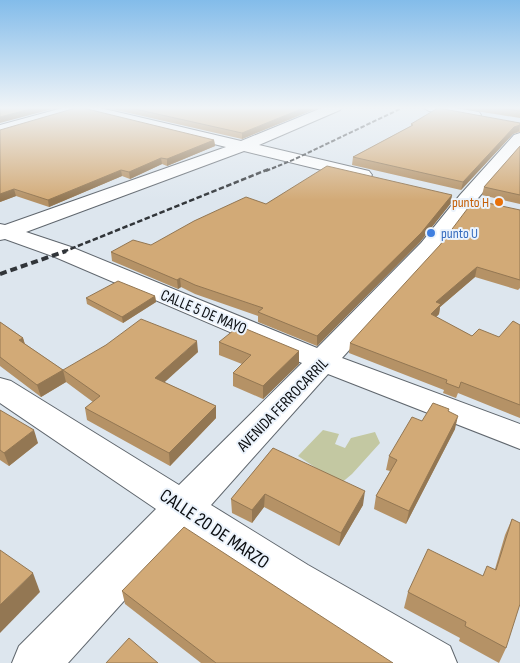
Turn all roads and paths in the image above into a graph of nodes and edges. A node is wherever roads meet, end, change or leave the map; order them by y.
1 (209, 138) edge
2 (262, 138) edge
3 (520, 138) edge
4 (243, 146) junction
5 (380, 179) edge
6 (2, 232) edge
7 (323, 362) junction
8 (0, 388) edge
9 (520, 437) edge
10 (183, 506) junction
11 (36, 663) edge
12 (433, 663) edge

1 - 4 street
2 - 4 street
3 - 7 street, AVENIDA FERROCARRIL
4 - 5 street
4 - 6 street
6 - 7 street, CALLE 5 DE MAYO
7 - 9 street, CALLE 5 DE MAYO
7 - 10 street, AVENIDA FERROCARRIL
8 - 10 street, CALLE 20 DE MARZO
10 - 11 street, AVENIDA FERROCARRIL
10 - 12 street, CALLE 20 DE MARZO

